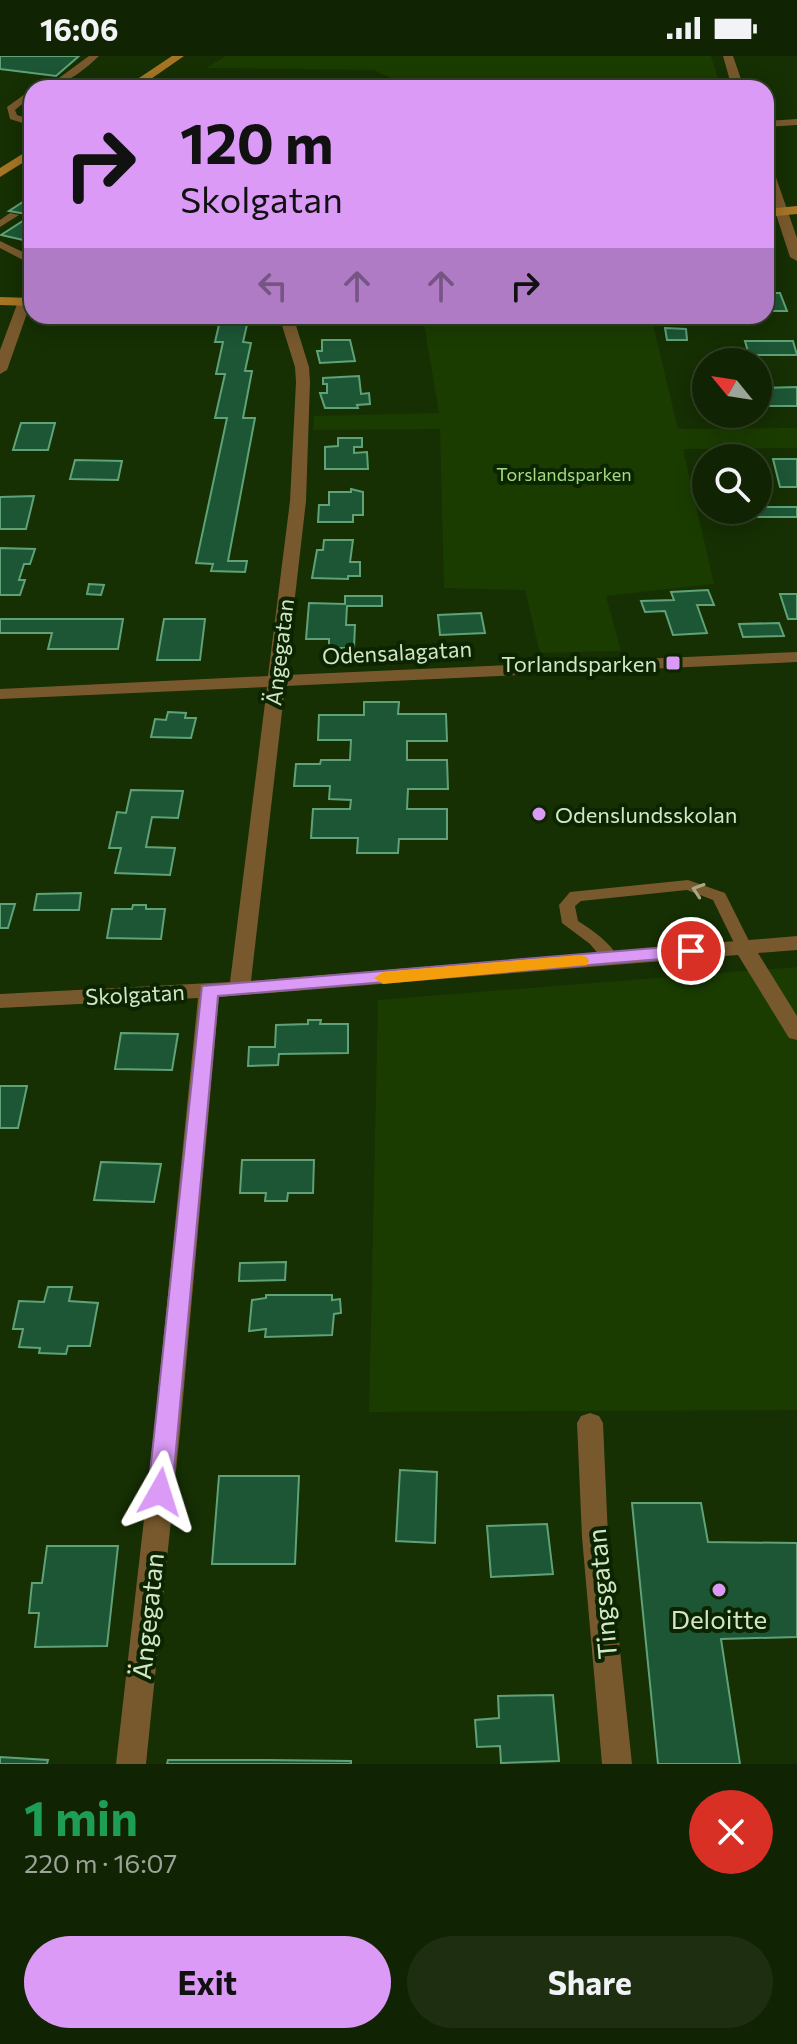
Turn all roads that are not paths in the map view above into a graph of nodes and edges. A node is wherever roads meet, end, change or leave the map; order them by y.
1 (95, 56) edge
2 (179, 56) edge
3 (728, 56) edge
4 (58, 80) edge
5 (142, 80) edge
6 (736, 80) edge
7 (24, 98) edge
8 (24, 120) edge
9 (797, 122) edge
10 (774, 123) edge
11 (24, 157) edge
12 (0, 173) edge
13 (774, 189) edge
14 (797, 210) edge
15 (774, 212) edge
16 (782, 212) junction
17 (14, 215) dead end
18 (0, 224) edge
19 (0, 244) edge
20 (24, 256) edge
21 (797, 257) edge
22 (0, 301) edge
23 (24, 302) edge
24 (24, 312) edge
25 (289, 324) edge
26 (0, 370) edge
27 (797, 657) edge
28 (276, 682) junction
29 (0, 694) edge
30 (797, 943) edge
31 (744, 947) junction
32 (611, 958) junction
33 (240, 989) junction
34 (209, 990) junction
35 (0, 1001) edge
36 (797, 1033) edge
37 (590, 1423) dead end
38 (131, 1764) edge
39 (617, 1764) edge

1 - 4 lane
2 - 5 main road
3 - 6 street
7 - 8 lane
9 - 10 street
11 - 12 main road
13 - 16 street
14 - 16 main road
15 - 16 main road
16 - 21 street
17 - 18 lane
19 - 20 lane
22 - 23 main road
24 - 26 street
25 - 28 street, Ängegatan
27 - 28 street, Odensalagatan
28 - 29 street, Odensalagatan
28 - 33 street, Ängegatan
30 - 31 street, Skolgatan
31 - 32 street, Skolgatan
31 -> 32 lane
31 - 36 street
32 - 33 street, Skolgatan
33 - 34 street, Skolgatan
34 - 35 street, Skolgatan
34 - 38 street, Ängegatan
37 - 39 street, Tingsgatan

